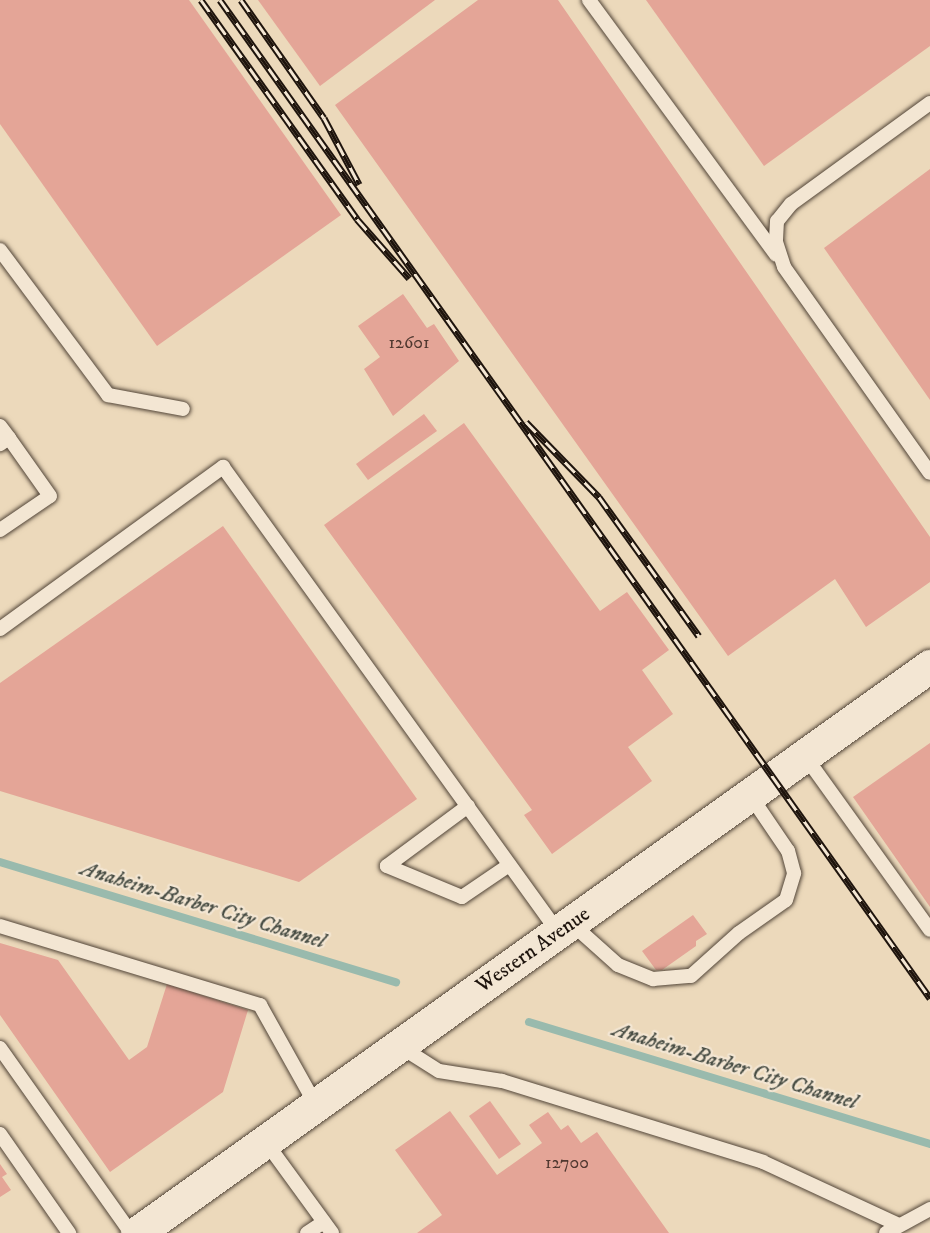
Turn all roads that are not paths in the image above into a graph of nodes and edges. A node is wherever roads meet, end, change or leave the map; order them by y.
1 (589, 0) edge
2 (930, 103) edge
3 (0, 250) edge
4 (784, 267) junction
5 (183, 409) dead end
6 (0, 426) edge
7 (4, 441) edge
8 (930, 473) edge
9 (0, 530) edge
10 (0, 629) edge
11 (930, 666) edge
12 (805, 756) junction
13 (750, 795) junction
14 (468, 806) junction
15 (509, 865) junction
16 (0, 926) edge
17 (565, 927) junction
18 (930, 930) edge
19 (399, 1046) junction
20 (0, 1048) edge
21 (316, 1105) junction
22 (0, 1134) edge
23 (265, 1141) junction
24 (930, 1209) edge
25 (899, 1225) junction
26 (328, 1227) edge
27 (69, 1233) edge
28 (130, 1233) edge
29 (137, 1233) edge
30 (308, 1233) edge
31 (886, 1233) edge

1 - 4 lane
2 - 4 lane
3 - 5 lane
4 - 8 lane
6 - 7 lane
7 - 9 lane
10 - 14 lane
11 - 12 street, Western Avenue
12 - 13 street, Western Avenue
12 - 18 lane
13 - 17 street, Western Avenue
13 - 17 lane
14 - 15 lane
14 - 15 lane
15 - 17 lane
16 - 21 lane
17 - 19 street, Western Avenue
19 - 21 street, Western Avenue
19 - 25 lane
20 - 28 lane
21 - 23 street, Western Avenue
22 - 27 lane
23 - 26 lane
23 - 29 street, Western Avenue
24 - 25 lane
25 - 31 lane
26 - 30 lane

